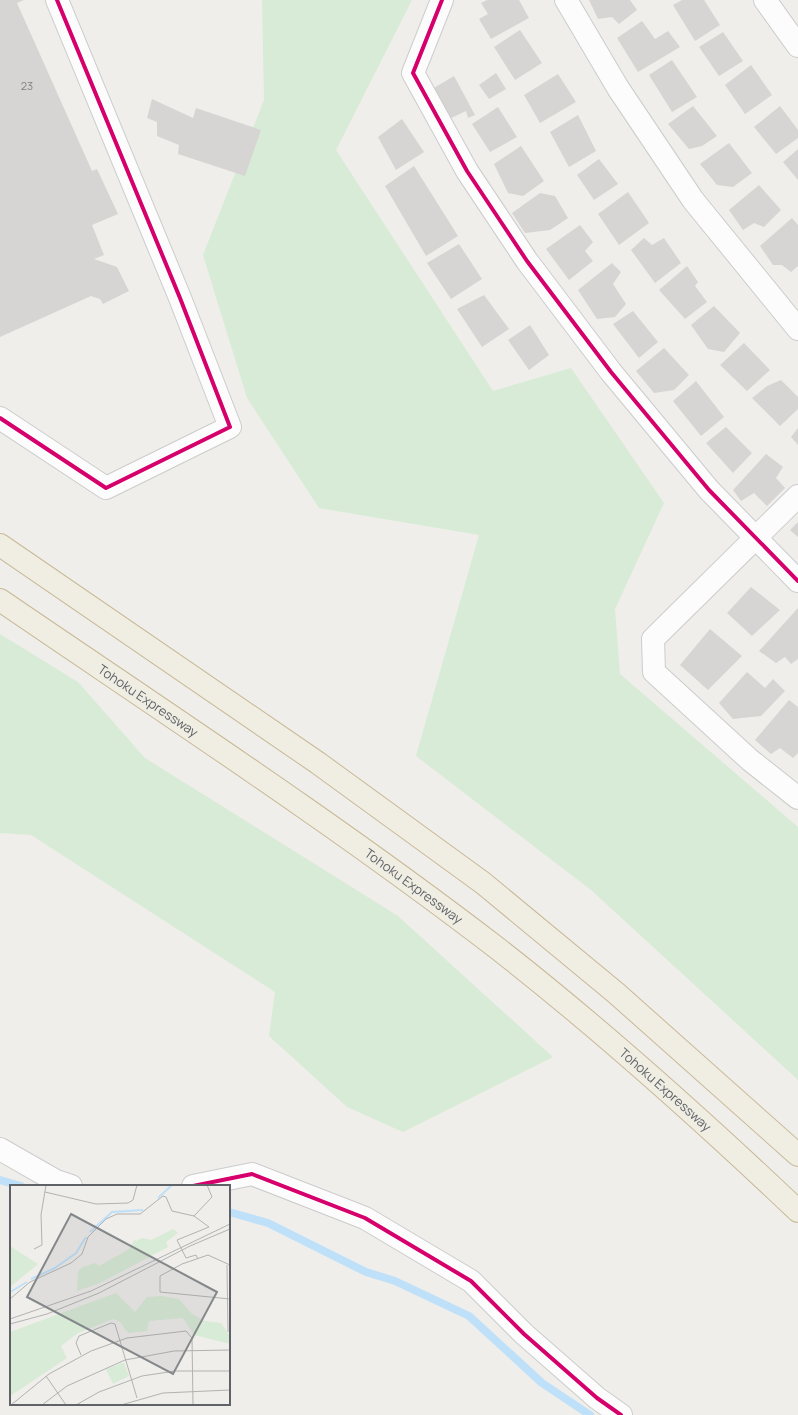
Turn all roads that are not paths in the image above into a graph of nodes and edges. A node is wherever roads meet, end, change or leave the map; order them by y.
1 (57, 0) edge
2 (442, 0) edge
3 (566, 0) edge
4 (765, 0) edge
5 (798, 46) edge
6 (798, 329) edge
7 (0, 418) edge
8 (798, 496) edge
9 (756, 538) junction
10 (0, 545) edge
11 (798, 581) edge
12 (0, 600) edge
13 (798, 798) edge
14 (0, 1149) edge
15 (798, 1155) edge
16 (68, 1185) edge
17 (198, 1185) edge
18 (798, 1211) edge
19 (621, 1415) edge

1 - 7 street
2 - 9 street
3 - 6 street
4 - 5 street
8 - 9 street
9 - 11 street
9 - 13 street
10 - 15 highway
12 - 18 highway, Tohoku Expressway
14 - 16 street
17 - 19 street

